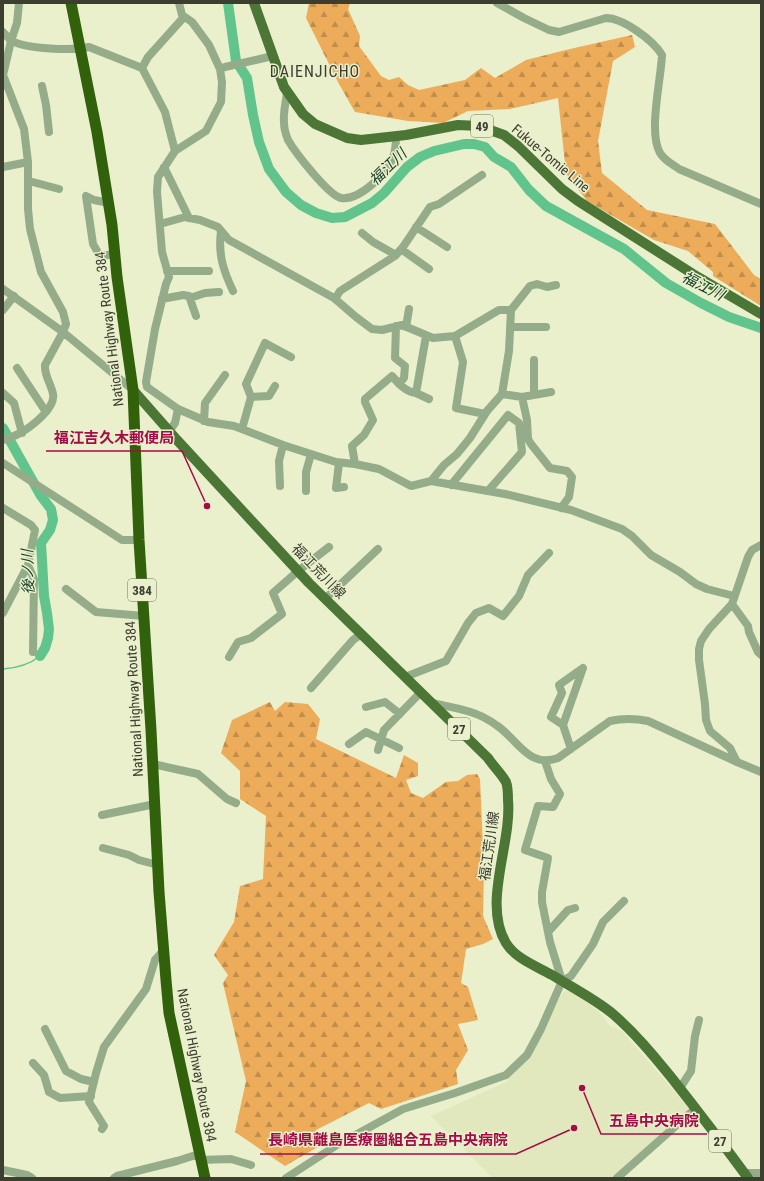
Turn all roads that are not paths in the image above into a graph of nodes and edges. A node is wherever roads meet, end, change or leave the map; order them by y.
1 (19, 3) edge
2 (71, 3) edge
3 (179, 3) edge
4 (254, 3) edge
5 (497, 3) edge
6 (184, 17) junction
7 (3, 32) edge
8 (11, 41) junction
9 (80, 49) junction
10 (273, 56) junction
11 (142, 68) junction
12 (222, 68) junction
13 (42, 86) dead end
14 (288, 92) junction
15 (49, 132) dead end
16 (396, 136) junction
17 (175, 151) junction
18 (28, 162) junction
19 (164, 167) junction
20 (3, 168) edge
21 (482, 175) dead end
22 (29, 181) junction
23 (59, 189) dead end
24 (109, 203) junction
25 (761, 204) edge
26 (189, 218) junction
27 (160, 224) junction
28 (416, 227) junction
29 (221, 231) junction
30 (362, 233) dead end
31 (447, 248) dead end
32 (399, 252) junction
33 (115, 254) junction
34 (429, 269) dead end
35 (167, 271) junction
36 (209, 271) dead end
37 (556, 285) dead end
38 (3, 288) edge
39 (233, 291) dead end
40 (219, 292) dead end
41 (14, 296) junction
42 (190, 298) junction
43 (162, 299) junction
44 (336, 299) junction
45 (409, 309) dead end
46 (3, 310) edge
47 (511, 310) junction
48 (761, 314) edge
49 (196, 316) dead end
50 (396, 326) junction
51 (406, 327) junction
52 (511, 327) junction
53 (546, 327) dead end
54 (63, 332) junction
55 (426, 336) junction
56 (455, 336) junction
57 (291, 357) dead end
58 (534, 360) dead end
59 (17, 368) dead end
60 (225, 375) dead end
61 (399, 384) junction
62 (275, 386) dead end
63 (133, 390) junction
64 (551, 392) dead end
65 (3, 393) edge
66 (416, 393) junction
67 (502, 394) junction
68 (534, 395) junction
69 (251, 396) junction
70 (522, 397) junction
71 (429, 399) dead end
72 (178, 409) junction
73 (46, 412) junction
74 (485, 414) junction
75 (204, 421) junction
76 (242, 430) junction
77 (169, 431) junction
78 (22, 433) junction
79 (3, 440) edge
80 (283, 445) junction
81 (311, 454) junction
82 (339, 462) junction
83 (3, 463) edge
84 (355, 464) junction
85 (431, 481) junction
86 (451, 485) junction
87 (280, 486) dead end
88 (344, 487) dead end
89 (306, 491) dead end
90 (488, 491) junction
91 (3, 508) edge
92 (561, 508) junction
93 (139, 540) junction
94 (761, 545) edge
95 (329, 547) dead end
96 (378, 549) dead end
97 (549, 553) dead end
98 (28, 565) junction
99 (298, 570) junction
100 (66, 589) dead end
101 (734, 596) junction
102 (326, 599) junction
103 (732, 604) junction
104 (3, 613) edge
105 (144, 616) junction
106 (361, 634) junction
107 (33, 652) dead end
108 (761, 655) edge
109 (229, 657) dead end
110 (405, 677) junction
111 (311, 688) dead end
112 (421, 692) junction
113 (432, 703) junction
114 (366, 707) dead end
115 (400, 714) junction
116 (563, 725) junction
117 (381, 740) junction
118 (349, 744) dead end
119 (399, 748) dead end
120 (571, 749) junction
121 (378, 750) dead end
122 (545, 761) junction
123 (737, 762) junction
124 (153, 764) junction
125 (761, 772) edge
126 (236, 803) dead end
127 (155, 804) junction
128 (102, 815) dead end
129 (103, 848) dead end
130 (158, 864) junction
131 (624, 901) dead end
132 (575, 908) dead end
133 (548, 932) junction
134 (164, 951) junction
135 (562, 981) junction
136 (699, 1020) dead end
137 (45, 1029) dead end
138 (33, 1063) dead end
139 (94, 1082) junction
140 (680, 1088) junction
141 (91, 1096) junction
142 (696, 1108) junction
143 (102, 1129) dead end
144 (200, 1157) junction
145 (251, 1165) dead end
146 (3, 1170) edge
147 (761, 1173) edge
148 (294, 1175) edge
149 (746, 1176) edge
150 (32, 1178) edge
151 (114, 1178) edge
152 (204, 1178) edge
153 (286, 1178) edge
154 (617, 1178) edge

1 - 8 street
2 - 9 highway, National Highway Route 384 / 384
3 - 6 street
4 - 10 main road, Fukue-Tomie Line / 49
5 - 25 street
6 - 11 street
6 - 12 street
7 - 8 street
8 - 9 street
8 - 18 street
9 - 11 street
9 - 24 highway, National Highway Route 384 / 384
10 - 12 street
10 - 14 main road, Fukue-Tomie Line / 49
11 - 17 street
12 - 17 street
13 - 15 street
14 - 16 main road, Fukue-Tomie Line / 49
14 - 16 street
16 - 48 main road, Fukue-Tomie Line / 49
17 - 19 street
18 - 20 street
18 - 22 street
19 - 26 street
19 - 27 street
21 - 28 street
22 - 23 street
22 - 54 street
24 - 33 highway, National Highway Route 384 / 384
24 - 33 street
26 - 27 street
26 - 29 street
27 - 35 street
28 - 31 street
28 - 32 street
29 - 39 street
29 - 44 street
30 - 32 street
32 - 34 street
32 - 44 street
33 - 63 highway, National Highway Route 384 / 384
35 - 36 street
35 - 43 street
37 - 47 street
38 - 41 street
40 - 42 street
41 - 46 street
41 - 54 street
42 - 43 street
42 - 49 street
43 - 72 street
44 - 50 street
45 - 51 street
47 - 52 street
47 - 56 street
50 - 51 street
50 - 61 street
51 - 55 street
52 - 53 street
52 - 67 street
54 - 63 street
54 - 73 street
55 - 56 street
55 - 66 street
56 - 74 street
57 - 69 street
58 - 68 street
59 - 73 street
60 - 75 street
61 - 66 street
61 - 84 street
62 - 69 street
63 - 77 main road, 福江荒川線 / 27
63 - 93 highway, National Highway Route 384 / 384
64 - 68 street
65 - 78 street
66 - 71 street
67 - 70 street
67 - 74 street
68 - 70 street
69 - 76 street
70 - 92 street
72 - 75 street
72 - 77 street
73 - 78 street
74 - 85 street
75 - 76 street
76 - 80 street
77 - 99 main road, 福江荒川線 / 27
78 - 79 street
80 - 81 street
80 - 87 street
81 - 82 street
81 - 89 street
82 - 84 street
82 - 88 street
83 - 93 street
84 - 85 street
85 - 86 street
86 - 90 street
86 - 90 street
90 - 92 street
91 - 98 street
92 - 101 street
93 - 105 highway, National Highway Route 384 / 384
94 - 101 street
95 - 99 street
96 - 102 street
97 - 110 street
98 - 104 street
98 - 107 street
99 - 102 main road, 福江荒川線 / 27
99 - 109 street
100 - 105 street
101 - 103 street
102 - 106 main road, 福江荒川線 / 27
103 - 108 street
103 - 123 street
105 - 124 highway, National Highway Route 384 / 384
106 - 110 main road, 福江荒川線 / 27
106 - 111 street
110 - 112 main road, 福江荒川線 / 27
112 - 113 main road, 福江荒川線 / 27
112 - 115 street
113 - 122 street
113 - 135 main road, 福江荒川線 / 27
114 - 115 street
115 - 117 street
116 - 116 street
116 - 120 street
117 - 118 street
117 - 119 street
117 - 121 street
120 - 122 street
120 - 123 street
122 - 133 street
123 - 125 street
124 - 126 street
124 - 127 highway, National Highway Route 384 / 384
127 - 128 street
127 - 130 highway, National Highway Route 384 / 384
129 - 130 street
130 - 134 highway, National Highway Route 384 / 384
131 - 135 street
132 - 133 street
133 - 135 street
134 - 139 street
134 - 144 highway, National Highway Route 384 / 384
135 - 140 main road, 福江荒川線 / 27
135 - 148 street
136 - 140 street
137 - 139 street
138 - 141 street
139 - 141 street
140 - 142 main road, 福江荒川線 / 27
141 - 143 street
142 - 149 main road, 福江荒川線 / 27
142 - 154 street
144 - 145 street
144 - 151 street
144 - 152 highway, National Highway Route 384 / 384
146 - 150 street
147 - 149 street
148 - 153 street

